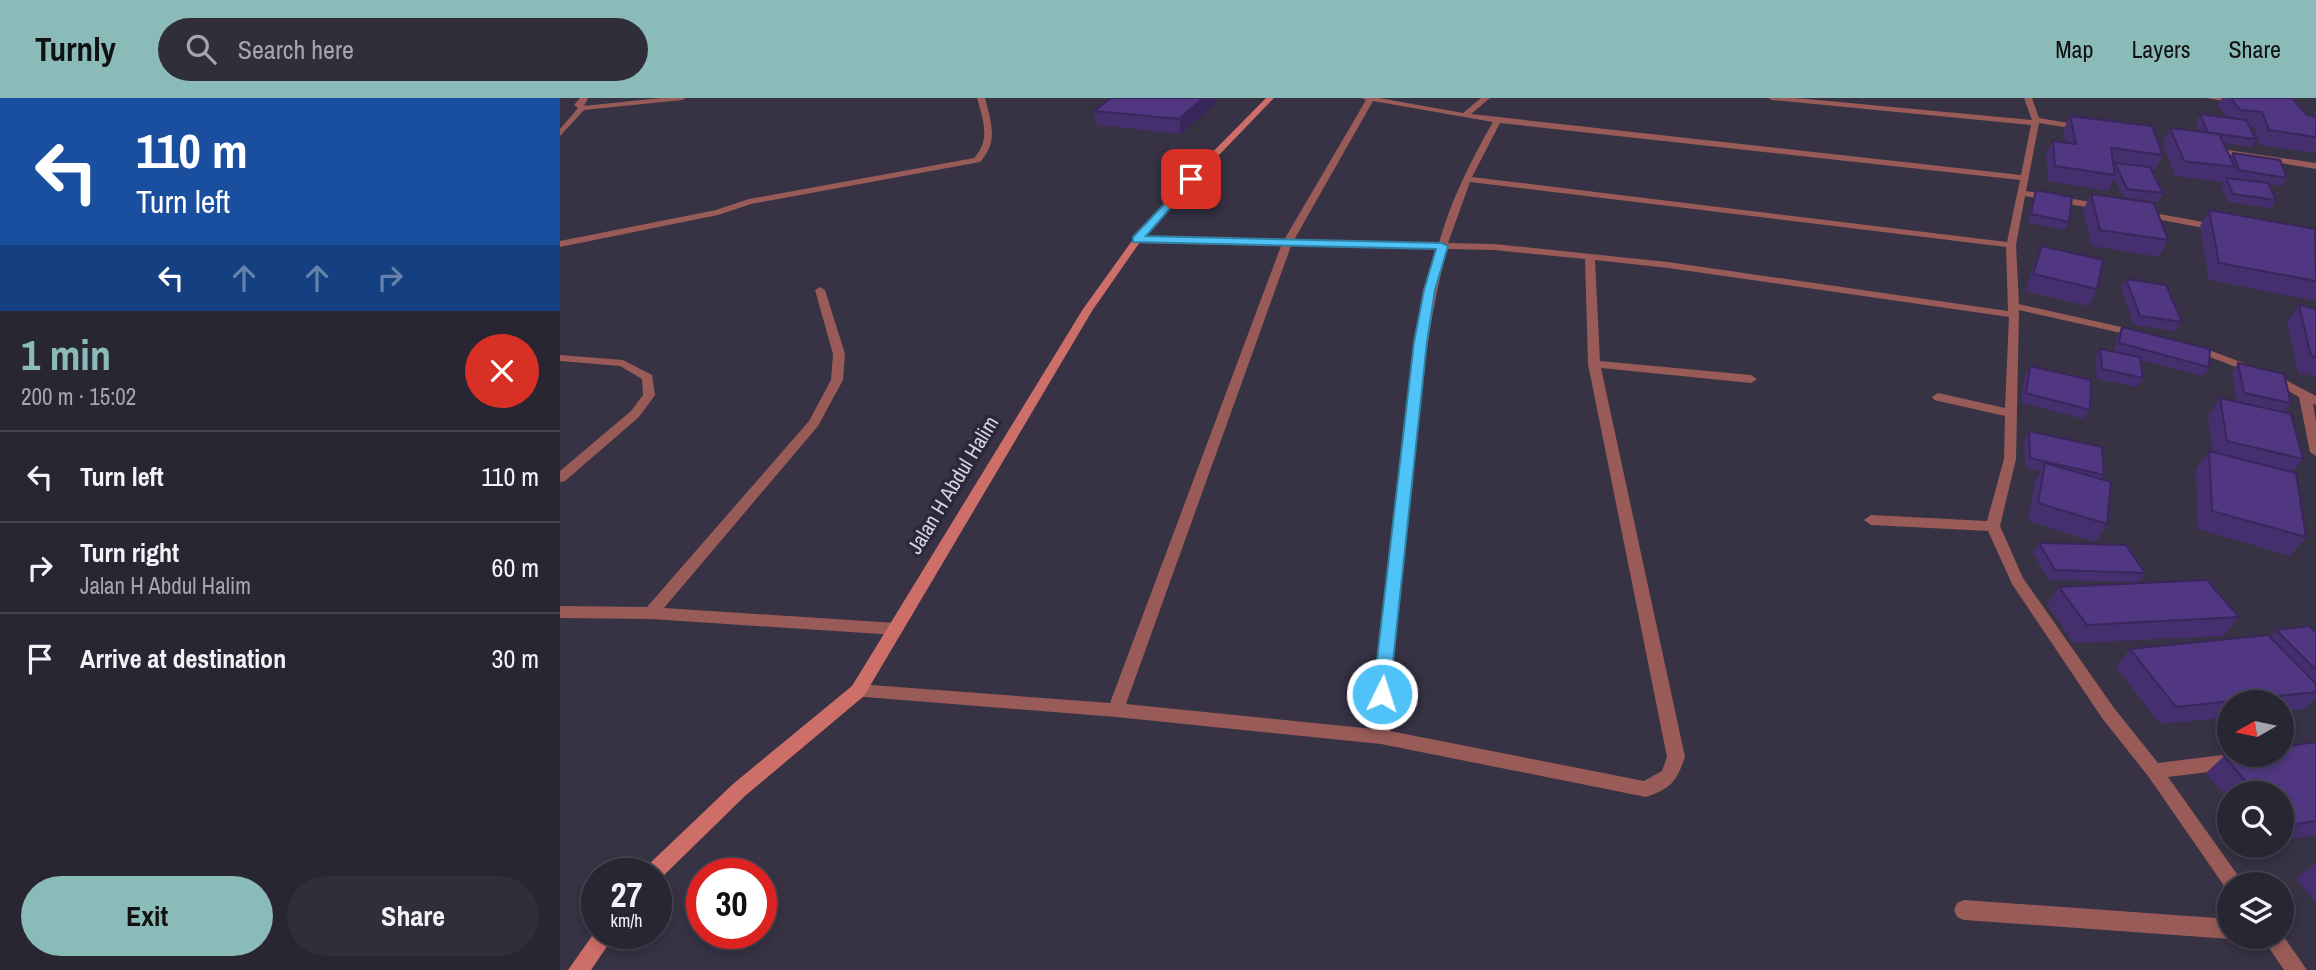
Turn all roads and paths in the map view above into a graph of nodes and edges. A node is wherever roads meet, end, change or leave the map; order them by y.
1 (584, 98) edge
2 (682, 98) edge
3 (981, 98) edge
4 (1270, 98) edge
5 (1486, 98) edge
6 (1772, 98) edge
7 (2028, 98) edge
8 (2210, 98) edge
9 (1369, 99) edge
10 (2246, 103) edge
11 (582, 108) junction
12 (1464, 116) junction
13 (1499, 120) junction
14 (2036, 122) junction
15 (2090, 129) edge
16 (560, 134) edge
17 (2196, 146) edge
18 (2316, 166) edge
19 (2026, 178) junction
20 (1469, 179) junction
21 (2021, 194) junction
22 (2116, 210) edge
23 (2129, 212) edge
24 (2238, 231) edge
25 (1137, 240) junction
26 (560, 244) edge
27 (2011, 244) junction
28 (1286, 245) junction
29 (1442, 246) junction
30 (1590, 257) junction
31 (820, 290) dead end
32 (2014, 311) junction
33 (2148, 337) edge
34 (2175, 342) edge
35 (560, 358) edge
36 (1594, 364) junction
37 (1751, 379) dead end
38 (1938, 397) dead end
39 (2310, 398) edge
40 (2010, 413) junction
41 (2316, 452) edge
42 (566, 469) edge
43 (560, 478) edge
44 (1871, 520) dead end
45 (1993, 526) junction
46 (560, 611) edge
47 (651, 613) junction
48 (896, 629) junction
49 (858, 691) junction
50 (1116, 710) junction
51 (1381, 737) junction
52 (2217, 764) edge
53 (2154, 771) junction
54 (669, 858) edge
55 (2226, 872) edge
56 (1964, 910) dead end
57 (2217, 928) edge
58 (594, 949) edge
59 (2281, 949) edge
60 (578, 970) edge
61 (2297, 970) edge

1 - 11 street
2 - 11 street
3 - 26 street
4 - 25 street, Jalan H Abdul Halim
5 - 12 street
6 - 14 street
7 - 14 street
8 - 10 street
9 - 12 street
9 - 28 street
11 - 16 street
12 - 13 street
13 - 19 street
13 - 20 street
14 - 15 street
14 - 19 street
17 - 18 street
19 - 21 street
20 - 27 street
20 - 29 street
21 - 22 street
21 - 27 street
23 - 24 street
25 - 28 street
25 - 48 street, Jalan H Abdul Halim
27 - 32 street
28 - 29 street
28 - 50 street
29 - 30 street
29 - 51 street
30 - 32 street
30 - 36 street
31 - 47 street
32 - 33 street
32 - 40 street
34 - 39 street
35 - 42 street
36 - 37 street
36 - 51 street
38 - 40 street
39 - 41 street
40 - 45 street
42 - 43 street
44 - 45 street
45 - 53 street
46 - 47 street
47 - 48 street
48 - 49 street, Jalan H Abdul Halim
49 - 50 street
49 - 54 street, Jalan H Abdul Halim
50 - 51 street
52 - 53 street
53 - 55 street
56 - 57 street
58 - 60 street
59 - 61 street

